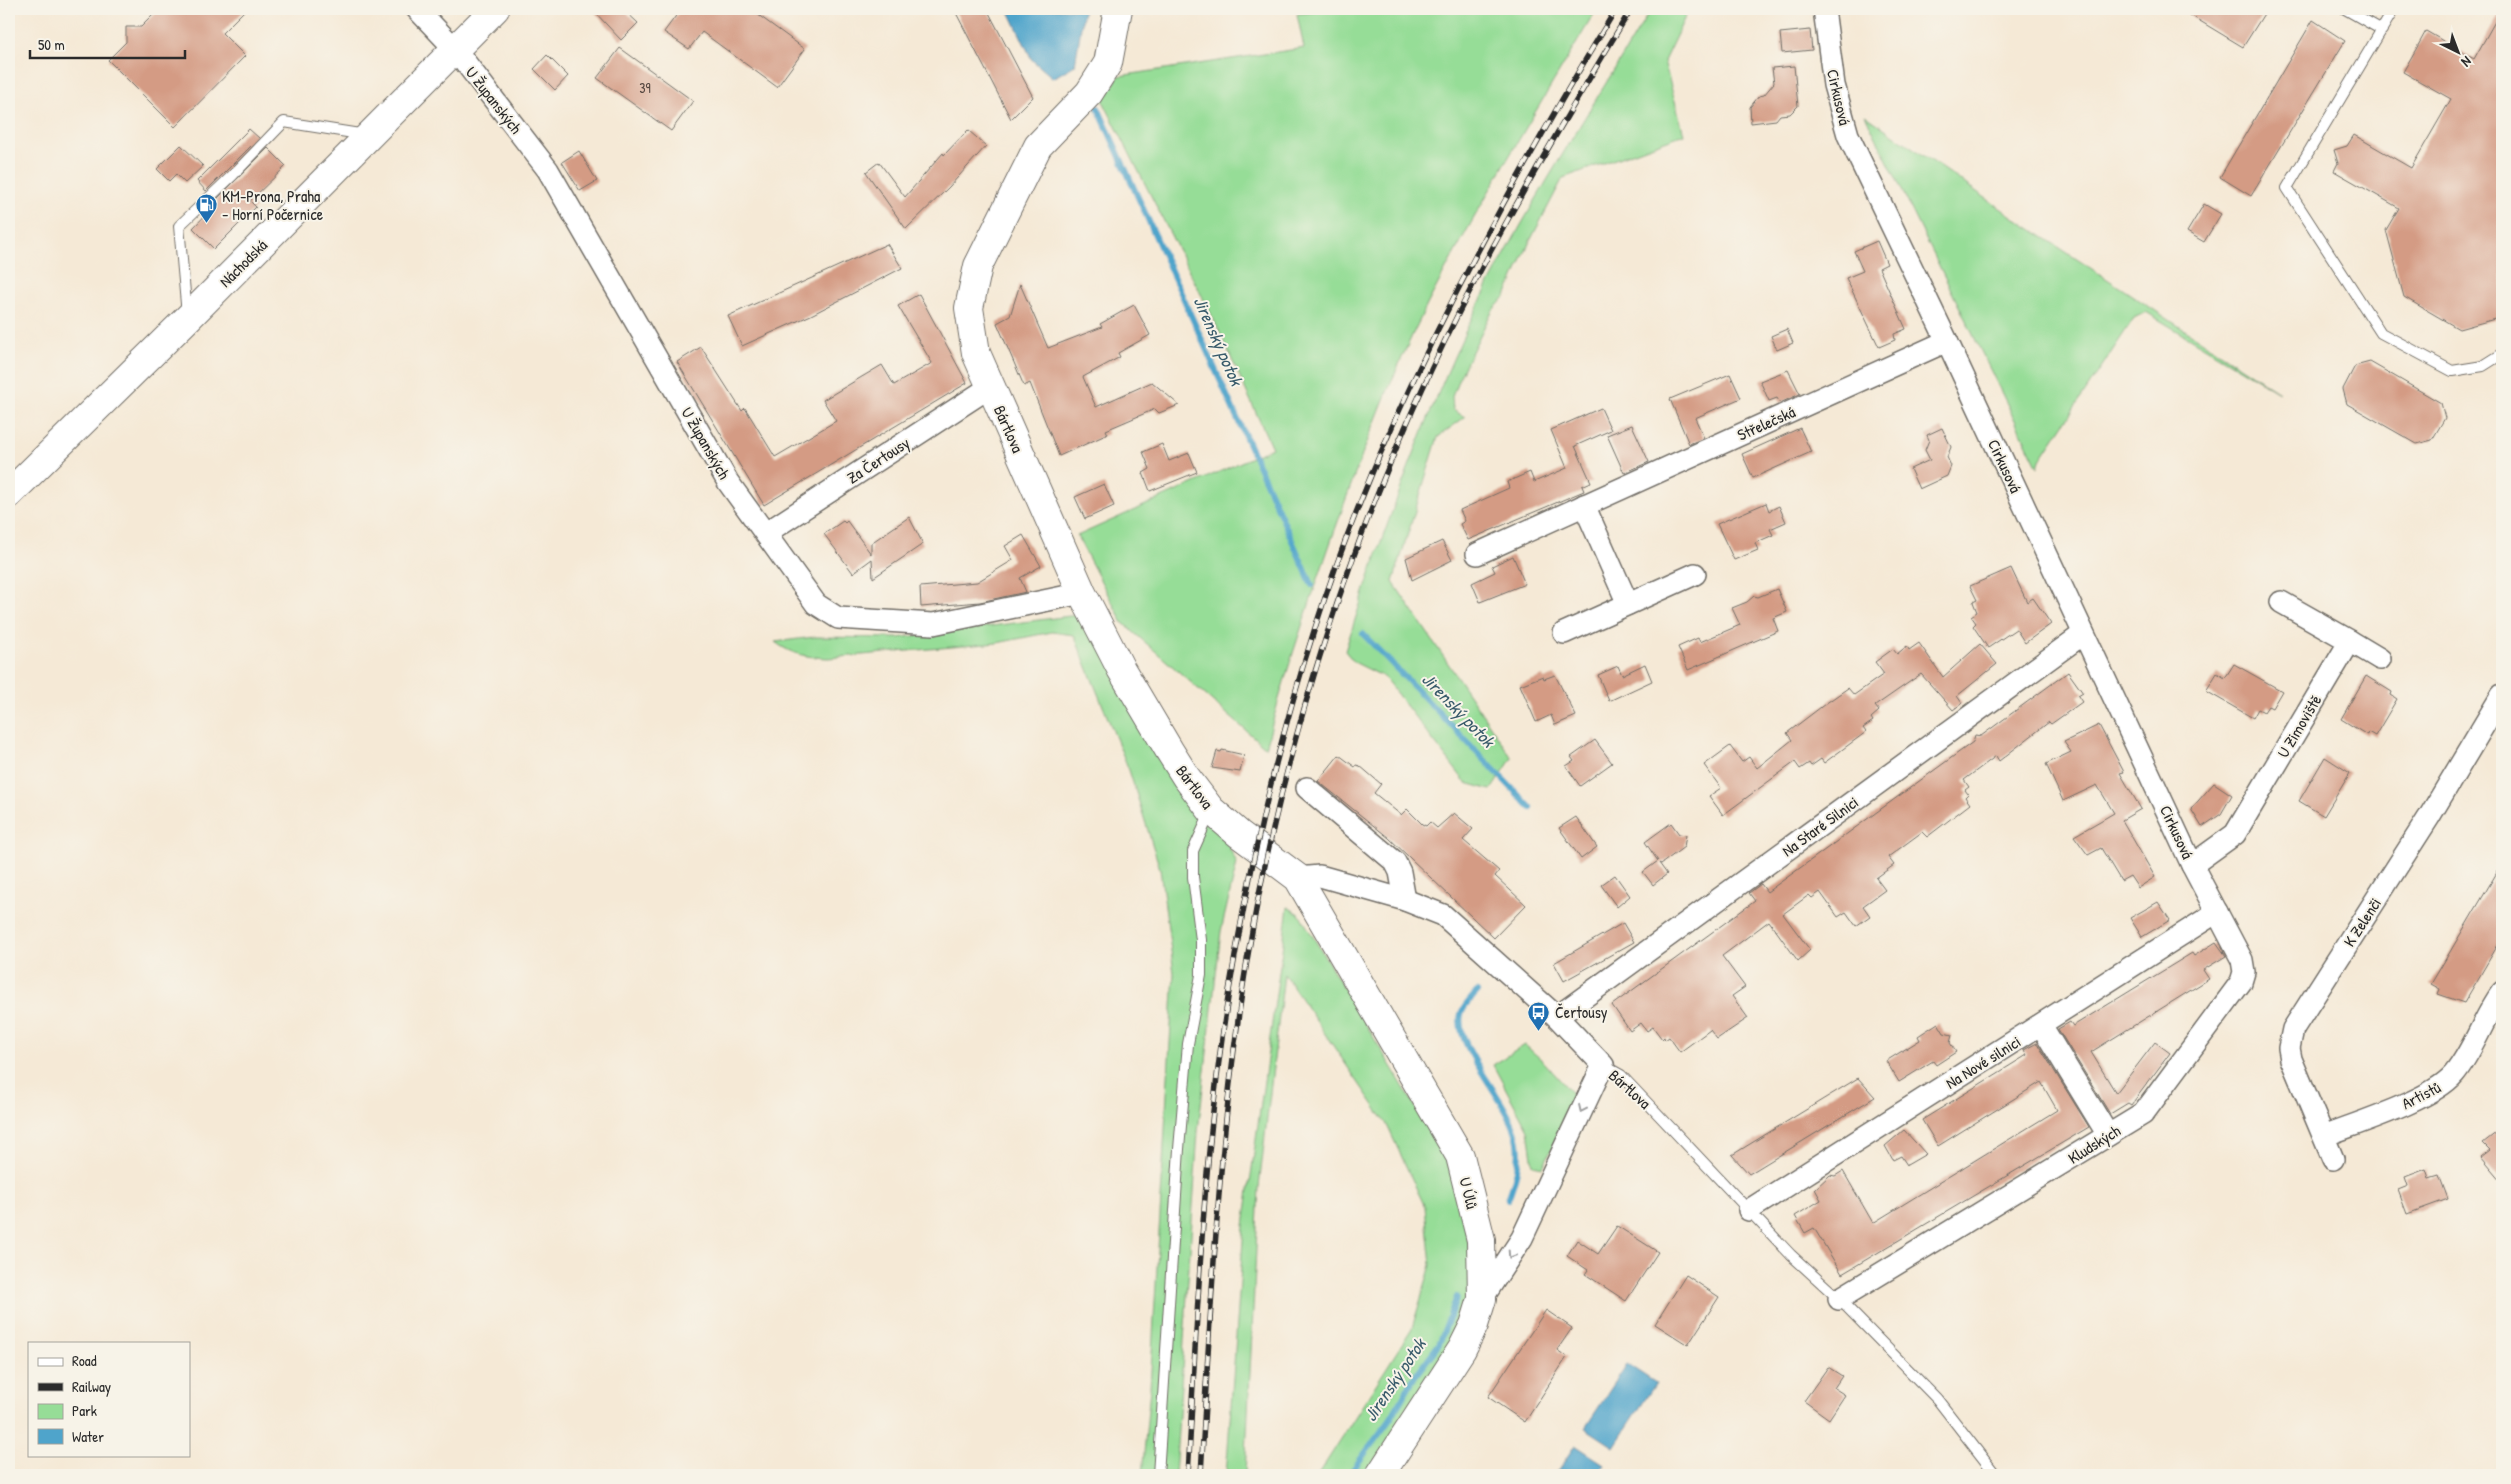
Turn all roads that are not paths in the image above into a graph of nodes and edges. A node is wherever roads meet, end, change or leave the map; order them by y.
1 (417, 9) edge
2 (496, 9) edge
3 (1118, 9) edge
4 (1824, 9) edge
5 (2345, 9) edge
6 (2394, 9) edge
7 (2382, 30) junction
8 (455, 50) junction
9 (370, 135) junction
10 (187, 319) junction
11 (1947, 341) junction
12 (2502, 354) edge
13 (990, 387) junction
14 (9, 494) edge
15 (1584, 505) junction
16 (766, 533) junction
17 (1477, 554) dead end
18 (1695, 574) dead end
19 (1082, 593) junction
20 (2280, 602) dead end
21 (1628, 604) junction
22 (1564, 633) dead end
23 (2083, 634) junction
24 (2350, 642) junction
25 (2380, 660) dead end
26 (2502, 695) edge
27 (1307, 788) dead end
28 (1211, 810) junction
29 (2192, 865) junction
30 (1294, 874) junction
31 (1405, 900) junction
32 (2217, 912) junction
33 (2502, 992) edge
34 (1557, 1017) junction
35 (2041, 1024) junction
36 (1603, 1065) junction
37 (2108, 1135) junction
38 (2324, 1136) junction
39 (2333, 1158) dead end
40 (1749, 1210) junction
41 (1482, 1299) junction
42 (1839, 1299) junction
43 (1158, 1475) edge
44 (1380, 1475) edge
45 (1996, 1475) edge

1 - 8 street, U Županských
2 - 8 street, Náchodská
3 - 13 street, Bártlova
4 - 11 street, Cirkusová
5 - 7 lane
6 - 7 lane
7 - 12 lane
8 - 9 street, Náchodská
8 - 16 street, U Županských
9 - 10 street, Náchodská
9 - 10 lane
10 - 14 street, Náchodská
11 - 15 street, Střelečská
11 - 23 street, Cirkusová
13 - 16 street, Za Čertousy
13 - 19 street, Bártlova
15 - 17 street, Střelečská
15 - 21 street
16 - 19 street, U Županských
18 - 21 street
19 - 28 street, Bártlova
20 - 24 street
21 - 22 street
23 - 29 street, Cirkusová
23 - 34 street, Na Staré Silnici
24 - 25 street
24 - 29 street, U Zimoviště
26 - 38 street, K Zelenči
27 - 31 street
28 - 30 street, Bártlova
28 - 43 lane
29 - 32 street, Cirkusová
30 - 31 street, Bártlova
30 - 41 street, U Úlů
31 - 34 street, Bártlova
32 - 35 street, Na Nové silnici
32 - 37 street, Kludských
33 - 38 street, Artistů
34 - 36 street, Bártlova
35 - 37 street
35 - 40 street, Na Nové silnici
36 - 40 lane, Bártlova
36 -> 41 street
37 - 42 street, Kludských
38 - 39 street, K Zelenči
40 - 42 lane, Bártlova
41 - 44 street, U Úlů
42 - 45 lane, Bártlova

